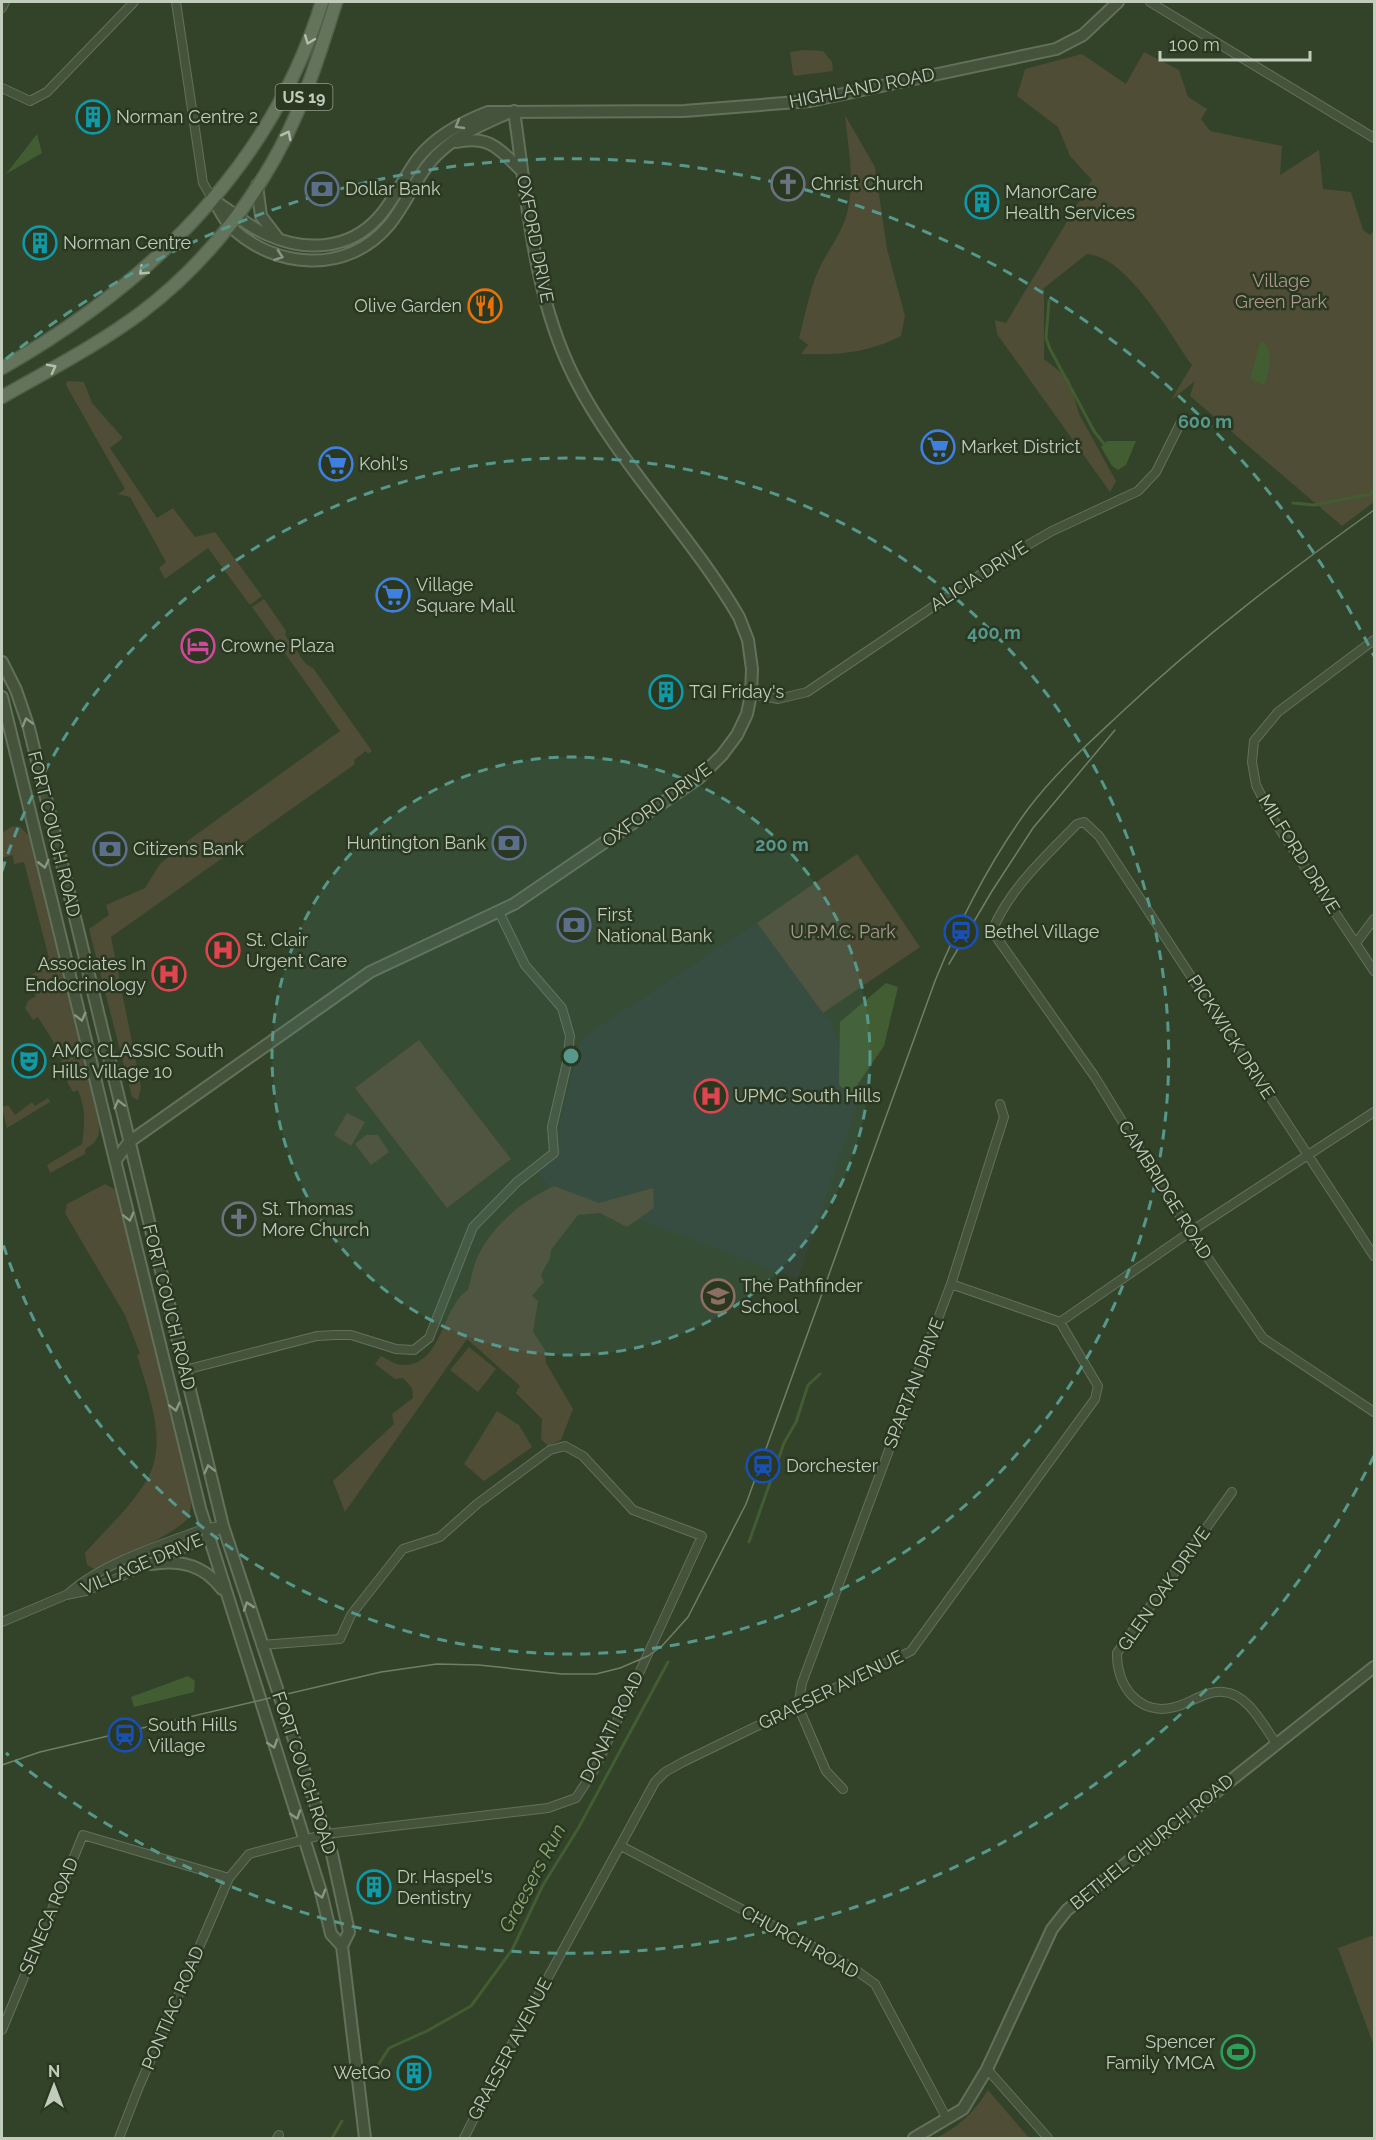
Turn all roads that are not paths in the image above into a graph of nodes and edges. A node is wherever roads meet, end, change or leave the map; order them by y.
1 (5, 2) edge
2 (134, 2) edge
3 (176, 2) edge
4 (322, 2) edge
5 (336, 2) edge
6 (1118, 2) edge
7 (1150, 2) edge
8 (2, 8) edge
9 (2, 88) edge
10 (514, 111) junction
11 (1374, 138) edge
12 (450, 143) junction
13 (522, 171) junction
14 (257, 185) junction
15 (213, 200) junction
16 (237, 214) junction
17 (229, 225) junction
18 (279, 240) junction
19 (2, 368) edge
20 (2, 397) edge
21 (1182, 420) dead end
22 (1374, 640) edge
23 (2, 662) edge
24 (751, 694) junction
25 (2, 697) edge
26 (1084, 822) joint
27 (498, 912) junction
28 (1374, 920) edge
29 (1356, 943) junction
30 (1374, 971) edge
31 (1000, 1104) dead end
32 (1374, 1112) edge
33 (129, 1143) junction
34 (112, 1146) junction
35 (1308, 1154) junction
36 (116, 1160) junction
37 (1190, 1232) junction
38 (1374, 1256) edge
39 (951, 1284) junction
40 (1060, 1322) junction
41 (184, 1370) junction
42 (1374, 1412) edge
43 (1232, 1492) dead end
44 (223, 1526) junction
45 (207, 1533) junction
46 (151, 1564) junction
47 (66, 1594) junction
48 (226, 1594) junction
49 (2, 1622) edge
50 (261, 1644) junction
51 (1374, 1667) edge
52 (798, 1706) junction
53 (1276, 1743) junction
54 (843, 1789) dead end
55 (326, 1834) junction
56 (304, 1839) junction
57 (621, 1846) junction
58 (229, 1878) junction
59 (342, 1946) junction
60 (2, 2030) edge
61 (987, 2069) junction
62 (947, 2119) junction
63 (119, 2139) edge
64 (365, 2139) edge
65 (464, 2139) edge
66 (914, 2139) edge
67 (1048, 2139) edge

1 - 8 street
2 - 9 street
3 - 15 street
4 -> 15 main road, US 19
14 -> 5 main road, US 19
6 - 10 street, HIGHLAND ROAD
7 - 11 street
10 - 12 street, HIGHLAND ROAD
10 - 13 street, OXFORD DRIVE
10 -> 18 street, HIGHLAND ROAD
12 - 13 street
17 -> 12 street, HIGHLAND ROAD
13 - 24 street, OXFORD DRIVE
14 - 16 main road, US 19
14 - 18 street
15 - 16 street, HIGHLAND ROAD
15 - 17 street, HIGHLAND ROAD
15 -> 19 main road, US 19
16 - 17 main road, US 19
16 - 18 street, HIGHLAND ROAD
20 -> 17 main road, US 19
21 - 24 street, ALICIA DRIVE
22 - 29 street, MILFORD DRIVE
33 -> 23 street, FORT COUCH ROAD
24 - 27 street, OXFORD DRIVE
25 -> 34 street, FORT COUCH ROAD
26 - 35 street, PICKWICK DRIVE
26 - 37 street, CAMBRIDGE ROAD
27 - 33 street, OXFORD DRIVE
27 - 41 street
28 - 29 street
29 - 30 street, MILFORD DRIVE
31 - 39 street, SPARTAN DRIVE
32 - 35 street
33 - 34 street
33 - 36 street, OXFORD DRIVE
33 - 41 street, FORT COUCH ROAD
34 - 36 street, FORT COUCH ROAD
35 - 37 street
35 - 38 street, PICKWICK DRIVE
36 -> 45 street, FORT COUCH ROAD
37 - 40 street
37 - 42 street, CAMBRIDGE ROAD
39 - 40 street
39 - 52 street, SPARTAN DRIVE
40 - 52 street, GRAESER AVENUE
44 -> 41 street, FORT COUCH ROAD
43 - 53 street, GLEN OAK DRIVE
44 - 45 street, VILLAGE DRIVE
50 -> 44 street, FORT COUCH ROAD
45 - 46 street, VILLAGE DRIVE
45 - 47 street, VILLAGE DRIVE
45 - 48 street, FORT COUCH ROAD
46 - 47 street, VILLAGE DRIVE
46 - 48 street
47 - 49 street, VILLAGE DRIVE
48 -> 56 street, FORT COUCH ROAD
50 - 55 street, FORT COUCH ROAD
50 - 55 street, DONATI ROAD
51 - 53 street, BETHEL CHURCH ROAD
52 - 54 street
52 - 57 street, GRAESER AVENUE
53 - 61 street, BETHEL CHURCH ROAD
55 - 56 street, DONATI ROAD
55 - 59 street, FORT COUCH ROAD
56 - 58 street, PONTIAC ROAD
56 -> 59 street, FORT COUCH ROAD
57 - 62 street, CHURCH ROAD
57 - 65 street, GRAESER AVENUE
58 - 60 street, SENECA ROAD
58 - 63 street, PONTIAC ROAD
59 - 64 street, FORT COUCH ROAD
61 - 62 street, BETHEL CHURCH ROAD
61 - 67 street
62 - 66 street, BETHEL CHURCH ROAD

